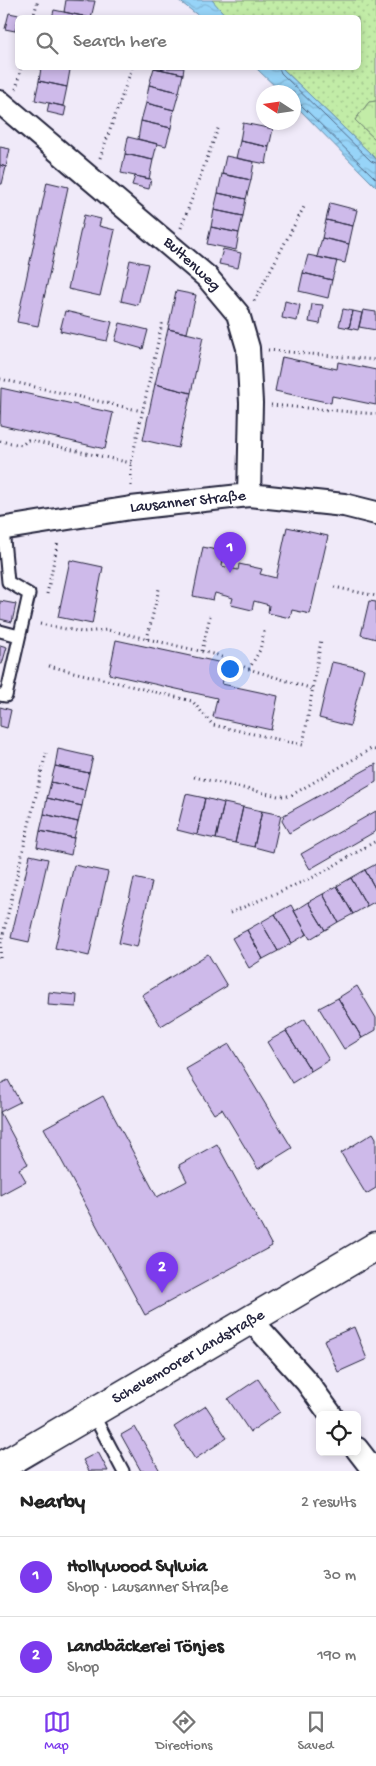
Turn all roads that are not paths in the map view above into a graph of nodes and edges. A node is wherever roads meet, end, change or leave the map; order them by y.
1 (0, 102) edge
2 (249, 495) junction
3 (376, 514) edge
4 (2, 529) edge
5 (0, 632) edge
6 (19, 636) junction
7 (0, 695) edge
8 (376, 1246) edge
9 (252, 1321) junction
10 (328, 1411) edge
11 (93, 1414) junction
12 (361, 1454) edge
13 (0, 1467) edge
14 (123, 1471) edge
15 (374, 1471) edge

1 - 2 street, Bultenweg
2 - 3 street, Lausanner Straße
2 - 4 street, Lausanner Straße
4 - 6 lane
5 - 6 lane
6 - 7 lane
8 - 9 street, Schevemoorer Landstraße
9 - 10 street
9 - 11 street, Schevemoorer Landstraße
11 - 13 street, Schevemoorer Landstraße
11 - 14 lane
12 - 15 street

